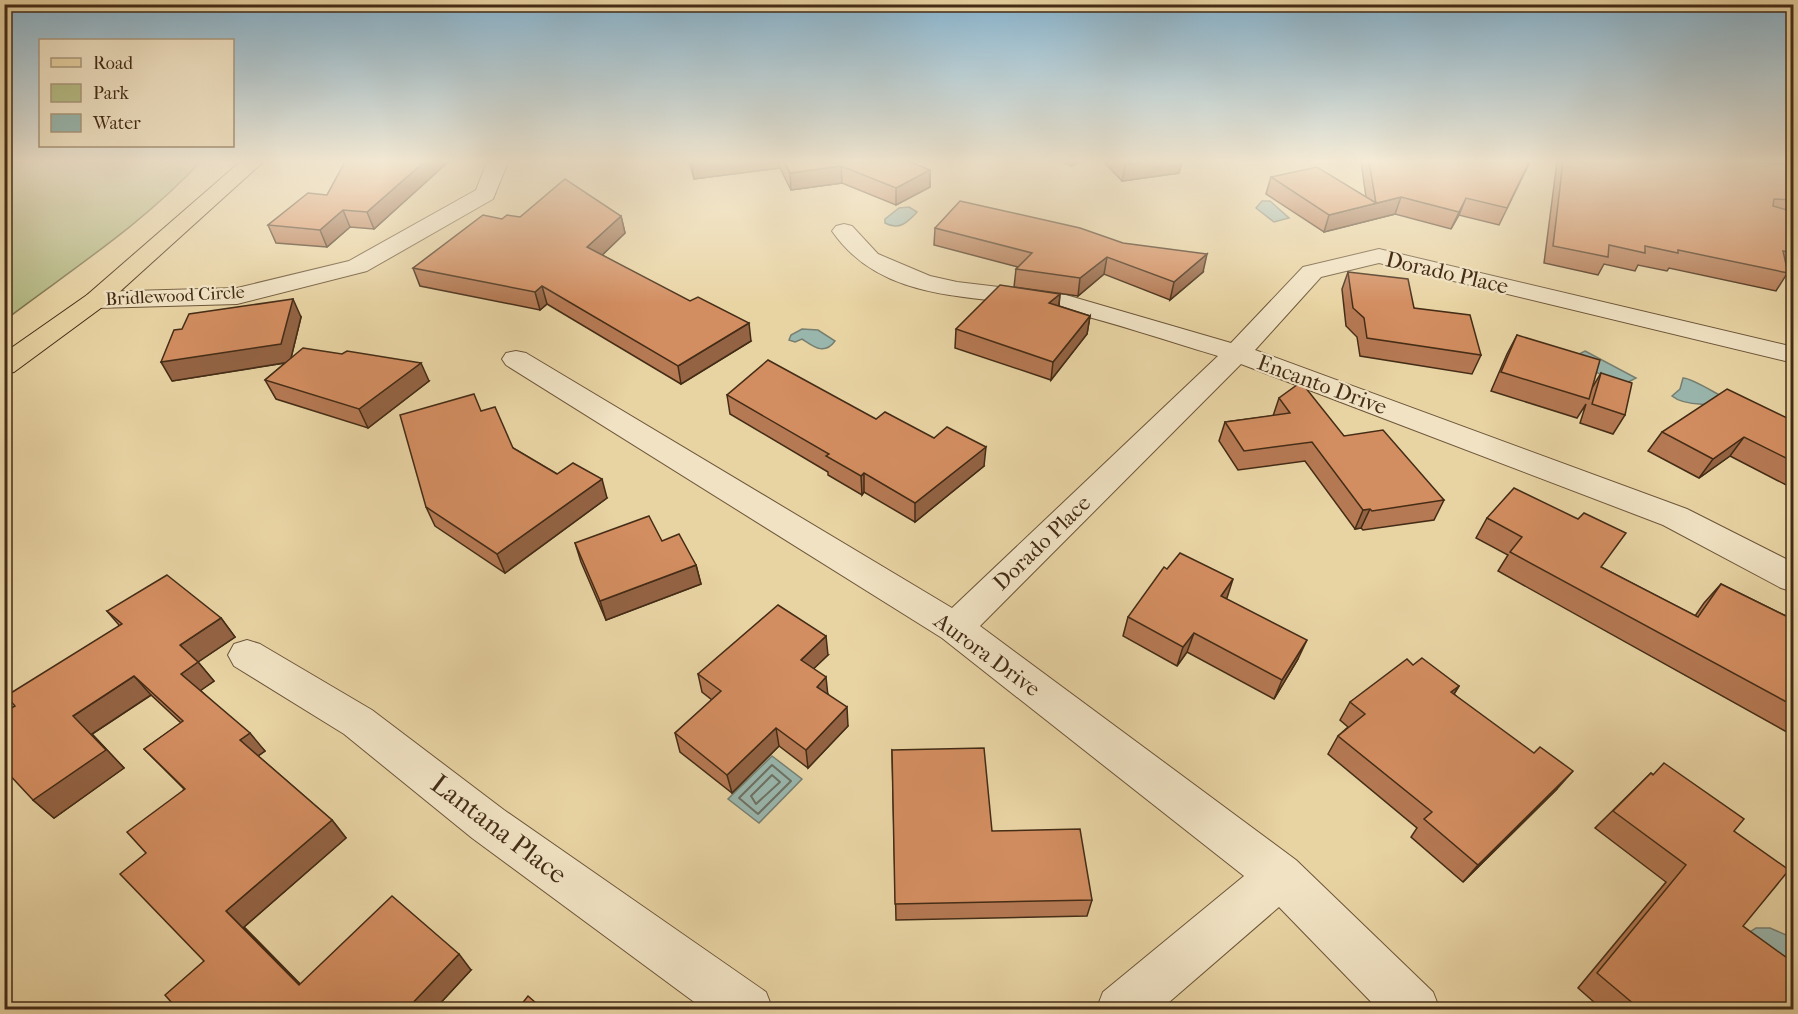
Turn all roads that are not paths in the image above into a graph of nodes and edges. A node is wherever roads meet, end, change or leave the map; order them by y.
1 (199, 209) edge
2 (458, 209) edge
3 (844, 231) dead end
4 (96, 300) junction
5 (1237, 353) junction
6 (1794, 355) edge
7 (516, 359) dead end
8 (4, 366) edge
9 (1794, 579) edge
10 (955, 628) junction
11 (247, 655) dead end
12 (1280, 876) junction
13 (748, 1010) edge
14 (1121, 1010) edge
15 (1415, 1010) edge

1 - 4 main road
2 - 4 street, Bridlewood Circle
3 - 5 street, Encanto Drive
4 - 8 main road
5 - 6 street, Dorado Place
5 - 9 street, Encanto Drive
5 - 10 street, Dorado Place
7 - 10 street, Aurora Drive
10 - 12 street, Aurora Drive
11 - 13 street, Lantana Place
12 - 14 street
12 - 15 street, Aurora Drive

